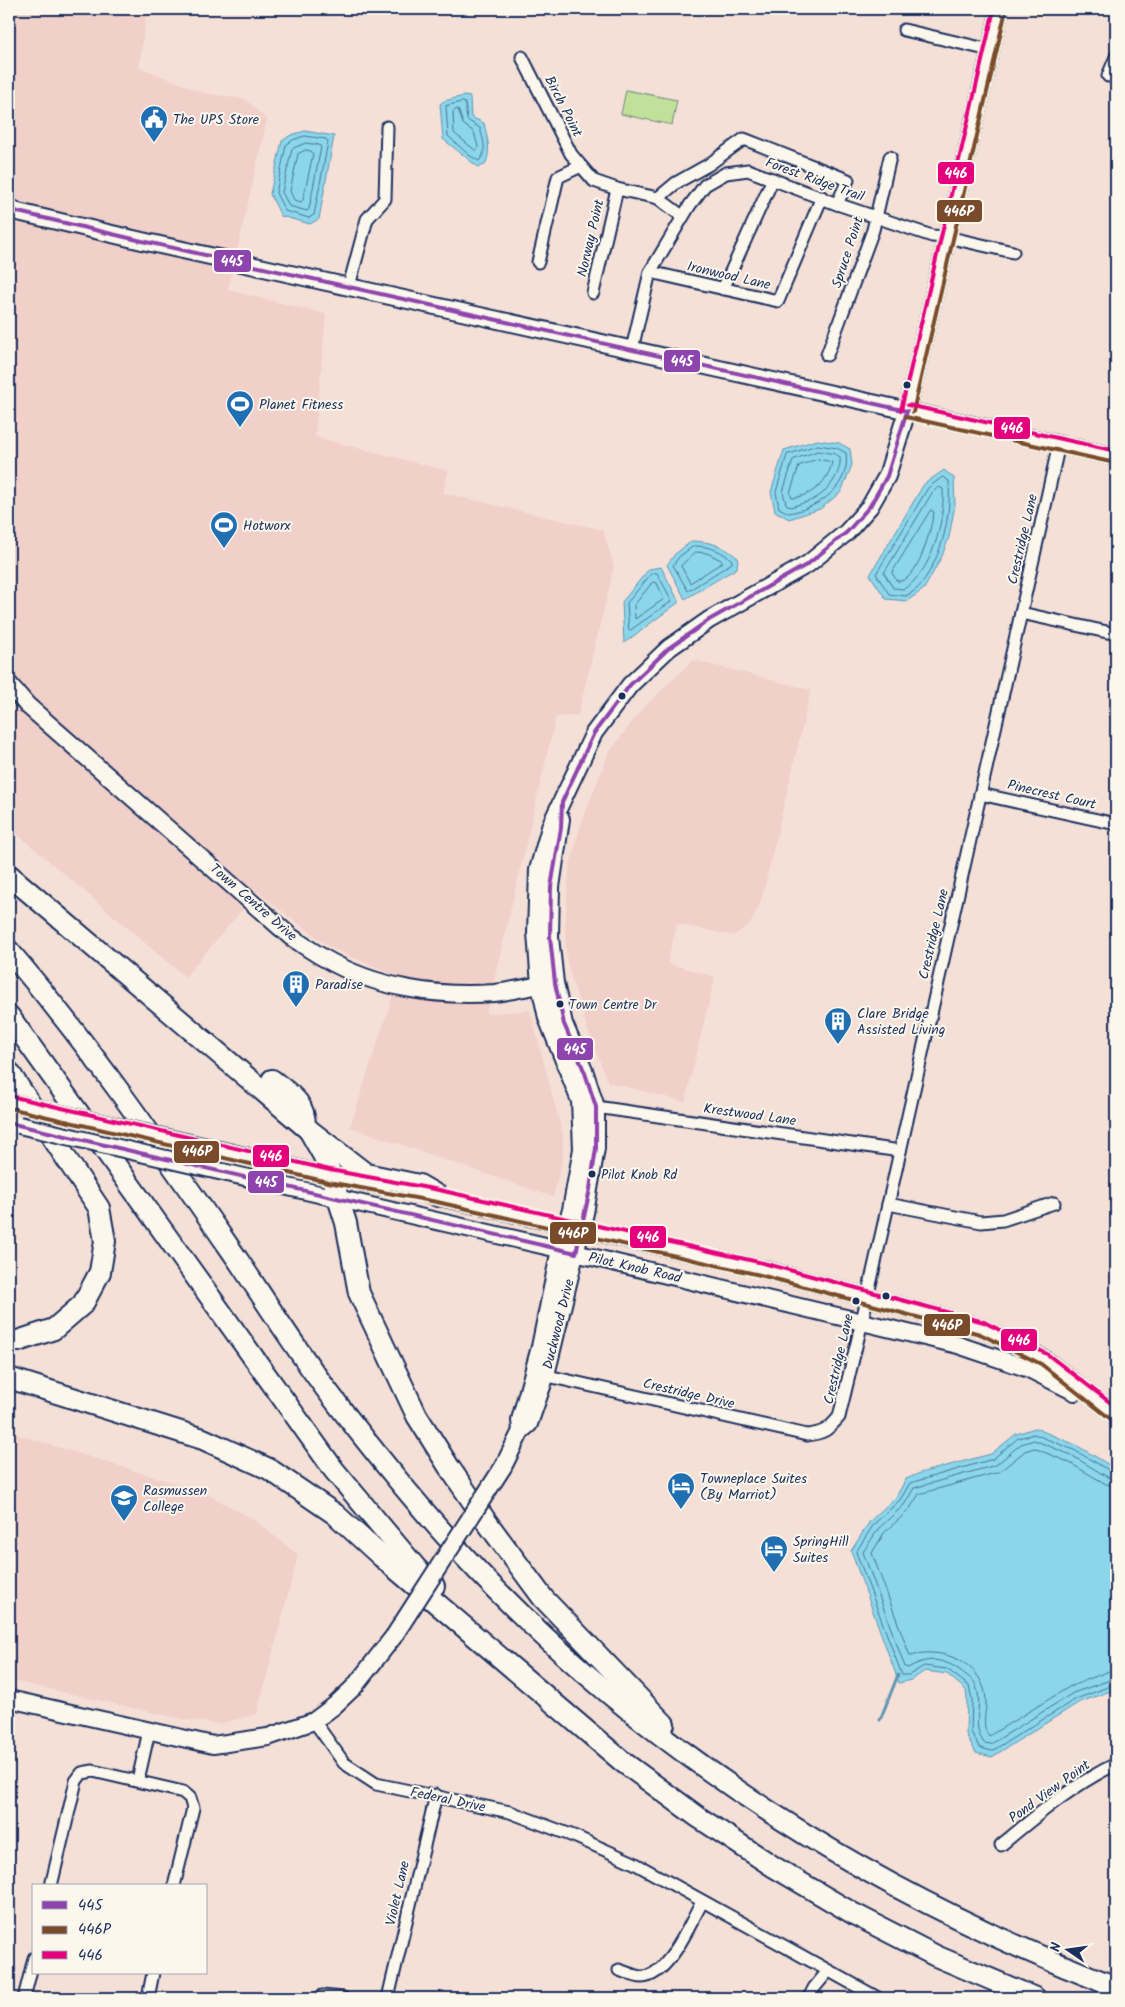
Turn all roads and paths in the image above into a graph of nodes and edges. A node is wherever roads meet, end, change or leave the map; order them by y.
1 (1000, 9) edge
2 (904, 30) dead end
3 (990, 50) junction
4 (522, 57) dead end
5 (1116, 58) edge
6 (1108, 76) dead end
7 (387, 128) dead end
8 (890, 157) dead end
9 (581, 166) junction
10 (773, 178) junction
11 (617, 190) junction
12 (822, 197) junction
13 (658, 198) junction
14 (837, 204) junction
15 (12, 210) edge
16 (682, 216) junction
17 (875, 216) junction
18 (947, 237) junction
19 (1013, 252) dead end
20 (538, 262) dead end
21 (650, 272) junction
22 (349, 286) junction
23 (723, 289) junction
24 (593, 293) dead end
25 (632, 349) junction
26 (826, 355) dead end
27 (908, 411) junction
28 (1059, 444) junction
29 (1116, 457) edge
30 (1021, 613) junction
31 (1116, 634) edge
32 (9, 684) edge
33 (980, 794) junction
34 (1116, 824) edge
35 (9, 860) edge
36 (9, 876) edge
37 (9, 951) edge
38 (548, 984) junction
39 (9, 1016) edge
40 (9, 1072) edge
41 (9, 1102) edge
42 (596, 1107) junction
43 (14, 1124) edge
44 (307, 1128) junction
45 (900, 1151) junction
46 (329, 1176) junction
47 (438, 1196) junction
48 (338, 1199) junction
49 (888, 1204) junction
50 (1054, 1204) dead end
51 (574, 1226) junction
52 (568, 1251) junction
53 (868, 1297) junction
54 (862, 1322) junction
55 (9, 1341) edge
56 (543, 1374) junction
57 (9, 1378) edge
58 (1111, 1411) edge
59 (830, 1428) joint
60 (521, 1430) junction
61 (521, 1674) junction
62 (9, 1699) edge
63 (314, 1721) junction
64 (149, 1731) junction
65 (1116, 1764) edge
66 (711, 1772) junction
67 (138, 1780) junction
68 (436, 1796) junction
69 (1001, 1845) dead end
70 (51, 1884) edge
71 (174, 1884) edge
72 (702, 1902) junction
73 (32, 1966) edge
74 (619, 1970) dead end
75 (828, 1970) junction
76 (153, 1974) edge
77 (1116, 1987) edge
78 (24, 1998) edge
79 (148, 1998) edge
80 (319, 1998) edge
81 (342, 1998) edge
82 (388, 1998) edge
83 (809, 1998) edge
84 (878, 1998) edge
85 (1035, 1998) edge

1 - 3 street, Duckwood Drive
2 - 3 street
3 - 18 street, Duckwood Drive
4 - 9 street, Birch Point
5 - 6 street
7 - 22 street
8 - 17 street, Spruce Point
9 - 11 street, Birch Point
9 - 20 street
10 - 12 street, Forest Ridge Trail
10 - 16 street, Forest Ridge Trail
10 - 23 street
11 - 13 street, Birch Point
11 - 24 street, Norway Point
12 - 14 street, Forest Ridge Trail
12 - 23 street, Ironwood Lane
13 - 14 street
13 - 16 street, Birch Point
14 - 17 street, Forest Ridge Trail
15 - 22 street
16 - 21 street, Forest Ridge Trail
17 - 18 street, Forest Ridge Trail
17 - 26 street, Spruce Point
18 - 19 street, Forest Ridge Trail
18 - 27 street, Duckwood Drive
21 - 23 street, Ironwood Lane
21 - 25 street, Forest Ridge Trail
22 - 25 street
25 - 27 street
27 - 28 street
27 - 38 street, Duckwood Drive
28 - 29 street
28 - 30 street, Crestridge Lane
30 - 31 street
30 - 33 street, Crestridge Lane
32 - 38 street, Town Centre Drive
33 - 34 street, Pinecrest Court
33 - 45 street, Crestridge Lane
35 - 44 highway
36 - 44 highway
37 - 66 highway
38 - 42 street, Duckwood Drive
38 - 51 street, Duckwood Drive
39 - 61 highway
40 - 55 highway
41 - 46 street, Pilot Knob Road, bridge
42 - 45 street, Krestwood Lane
42 - 51 street, Duckwood Drive
43 - 48 street, Pilot Knob Road, bridge
44 - 46 highway
44 - 47 highway
45 - 49 street, Crestridge Lane
46 - 47 street, Pilot Knob Road
46 - 48 highway
47 - 51 street, Pilot Knob Road
48 - 52 street, Pilot Knob Road
48 - 66 highway
49 - 50 street
49 - 53 street, Crestridge Lane
51 - 52 street, Duckwood Drive
51 - 53 street, Pilot Knob Road
52 - 54 street, Pilot Knob Road
52 - 56 street, Duckwood Drive
52 - 60 street, Duckwood Drive
53 - 54 street, Crestridge Lane
53 - 58 street, Pilot Knob Road
54 - 58 street, Pilot Knob Road
54 - 59 street, Crestridge Lane
56 - 59 street, Crestridge Drive
56 - 60 street, Duckwood Drive
57 - 61 highway
60 - 63 street, Duckwood Drive, bridge
61 - 85 highway
62 - 64 street
63 - 64 street
63 - 68 street, Federal Drive
64 - 67 street
65 - 69 street, Pond View Point
66 - 77 highway
67 - 70 street
67 - 71 street
68 - 72 street, Federal Drive
68 - 82 street, Violet Lane
72 - 74 street
72 - 75 street, Federal Drive
73 - 78 street
75 - 83 street
75 - 84 street, Federal Drive
76 - 79 street
80 - 81 street

